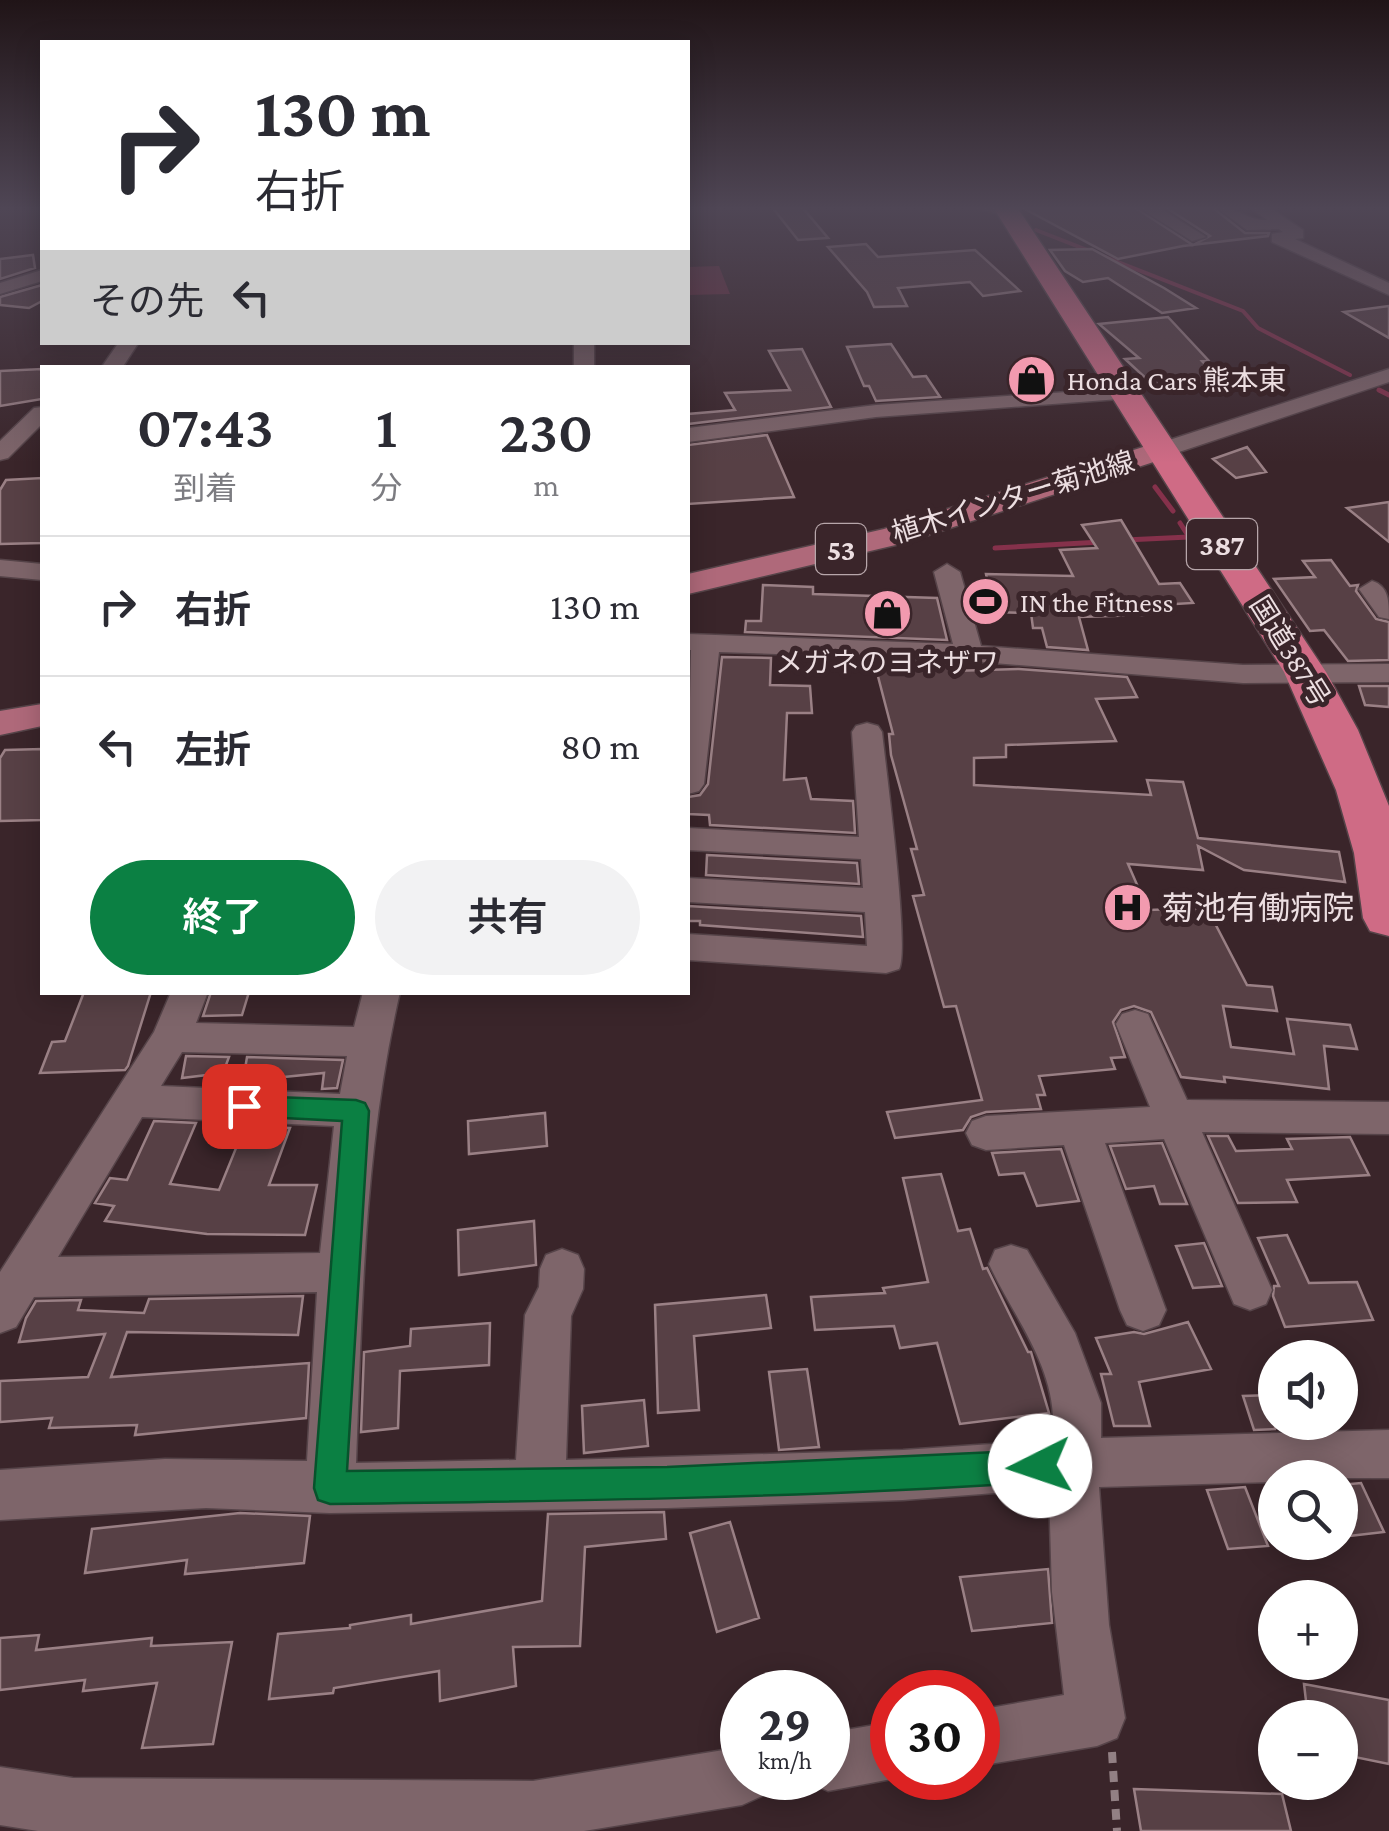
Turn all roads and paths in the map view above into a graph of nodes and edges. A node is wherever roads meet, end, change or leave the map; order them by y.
1 (1060, 292) edge
2 (1389, 375) edge
3 (1126, 394) junction
4 (40, 415) edge
5 (690, 435) edge
6 (1162, 450) junction
7 (0, 453) edge
8 (0, 568) edge
9 (40, 572) edge
10 (947, 572) dead end
11 (690, 584) edge
12 (1372, 589) dead end
13 (1389, 611) edge
14 (697, 642) edge
15 (968, 653) junction
16 (1389, 672) edge
17 (1306, 674) junction
18 (40, 714) edge
19 (0, 723) edge
20 (867, 732) dead end
21 (690, 752) edge
22 (690, 839) edge
23 (880, 849) junction
24 (690, 890) edge
25 (883, 901) junction
26 (1389, 918) edge
27 (690, 946) edge
28 (189, 995) edge
29 (381, 995) edge
30 (1135, 1024) dead end
31 (171, 1038) junction
32 (368, 1042) junction
33 (132, 1101) junction
34 (356, 1111) junction
35 (1389, 1118) edge
36 (1176, 1119) junction
37 (1079, 1128) junction
38 (986, 1133) dead end
39 (1011, 1264) dead end
40 (562, 1269) dead end
41 (342, 1272) junction
42 (1250, 1290) dead end
43 (11, 1294) edge
44 (1143, 1310) dead end
45 (1389, 1454) edge
46 (1074, 1464) junction
47 (540, 1485) junction
48 (330, 1488) junction
49 (0, 1495) edge
50 (1097, 1718) junction
51 (1000, 1734) edge
52 (720, 1780) edge
53 (0, 1796) edge
54 (1117, 1831) edge

1 - 3 highway, 国道387号 / 387
2 - 6 street
3 - 5 street
3 - 6 highway, 国道387号 / 387
4 - 7 street
6 - 11 main road, 植木インター菊池線 / 53
6 - 17 highway, 国道387号 / 387
8 - 9 street
10 - 15 street
12 - 13 street
14 - 15 street
14 - 21 street
15 - 17 street
16 - 17 street
17 - 26 highway, 国道387号 / 387
18 - 19 main road
20 - 23 street
22 - 23 street
23 - 25 street
24 - 25 street
25 - 27 street
28 - 31 street
29 - 32 street
30 - 36 street
31 - 32 street
31 - 33 street
32 - 34 street
33 - 34 street
33 - 43 street
34 - 41 street
35 - 36 street
36 - 37 street
36 - 42 street
37 - 38 street
37 - 44 street
39 - 46 street
40 - 47 street
41 - 43 street
41 - 48 street
45 - 46 street
46 - 47 street
46 - 50 street
47 - 48 street
48 - 49 street
50 - 51 street
50 - 54 path
52 - 53 street

